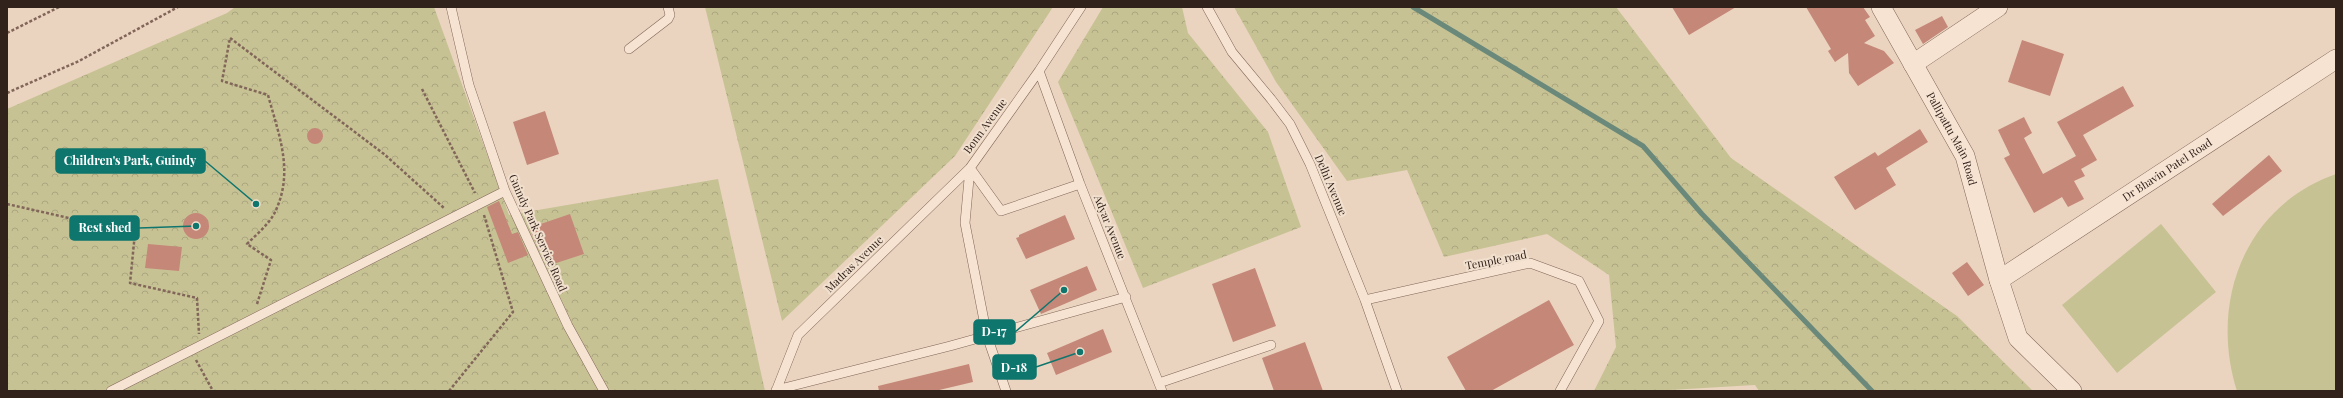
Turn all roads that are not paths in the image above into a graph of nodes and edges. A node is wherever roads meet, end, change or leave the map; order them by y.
1 (451, 7) edge
2 (668, 7) edge
3 (1081, 7) edge
4 (1207, 7) edge
5 (1881, 7) edge
6 (1998, 7) edge
7 (629, 49) dead end
8 (2336, 58) edge
9 (1914, 64) junction
10 (1039, 71) junction
11 (970, 168) junction
12 (1080, 184) junction
13 (505, 191) junction
14 (1999, 280) junction
15 (1126, 297) junction
16 (1365, 300) junction
17 (987, 336) junction
18 (1271, 344) dead end
19 (1161, 387) edge
20 (776, 390) edge
21 (111, 391) edge
22 (604, 391) edge
23 (1006, 391) edge
24 (1397, 391) edge
25 (1560, 391) edge
26 (2072, 391) edge

1 - 13 lane, Guindy Park Service Road
2 - 7 lane
3 - 10 lane, Bonn Avenue
4 - 16 lane, Delhi Avenue
5 - 9 street, Pallipattu Main Road
6 - 9 street
8 - 14 street, Dr Bhavin Patel Road
9 - 14 street, Pallipattu Main Road
10 - 11 lane, Bonn Avenue
10 - 12 lane, Adyar Avenue
11 - 12 lane
11 - 17 lane, Bonn Avenue
11 - 20 lane, Madras Avenue
12 - 15 lane, Adyar Avenue
13 - 21 lane
13 - 22 lane, Guindy Park Service Road
14 - 26 street, Pallipattu Main Road
15 - 17 lane
15 - 19 lane, Adyar Avenue
16 - 24 lane, Delhi Avenue
16 - 25 lane, Temple road
17 - 20 lane
17 - 23 lane, Bonn Avenue
18 - 19 lane

